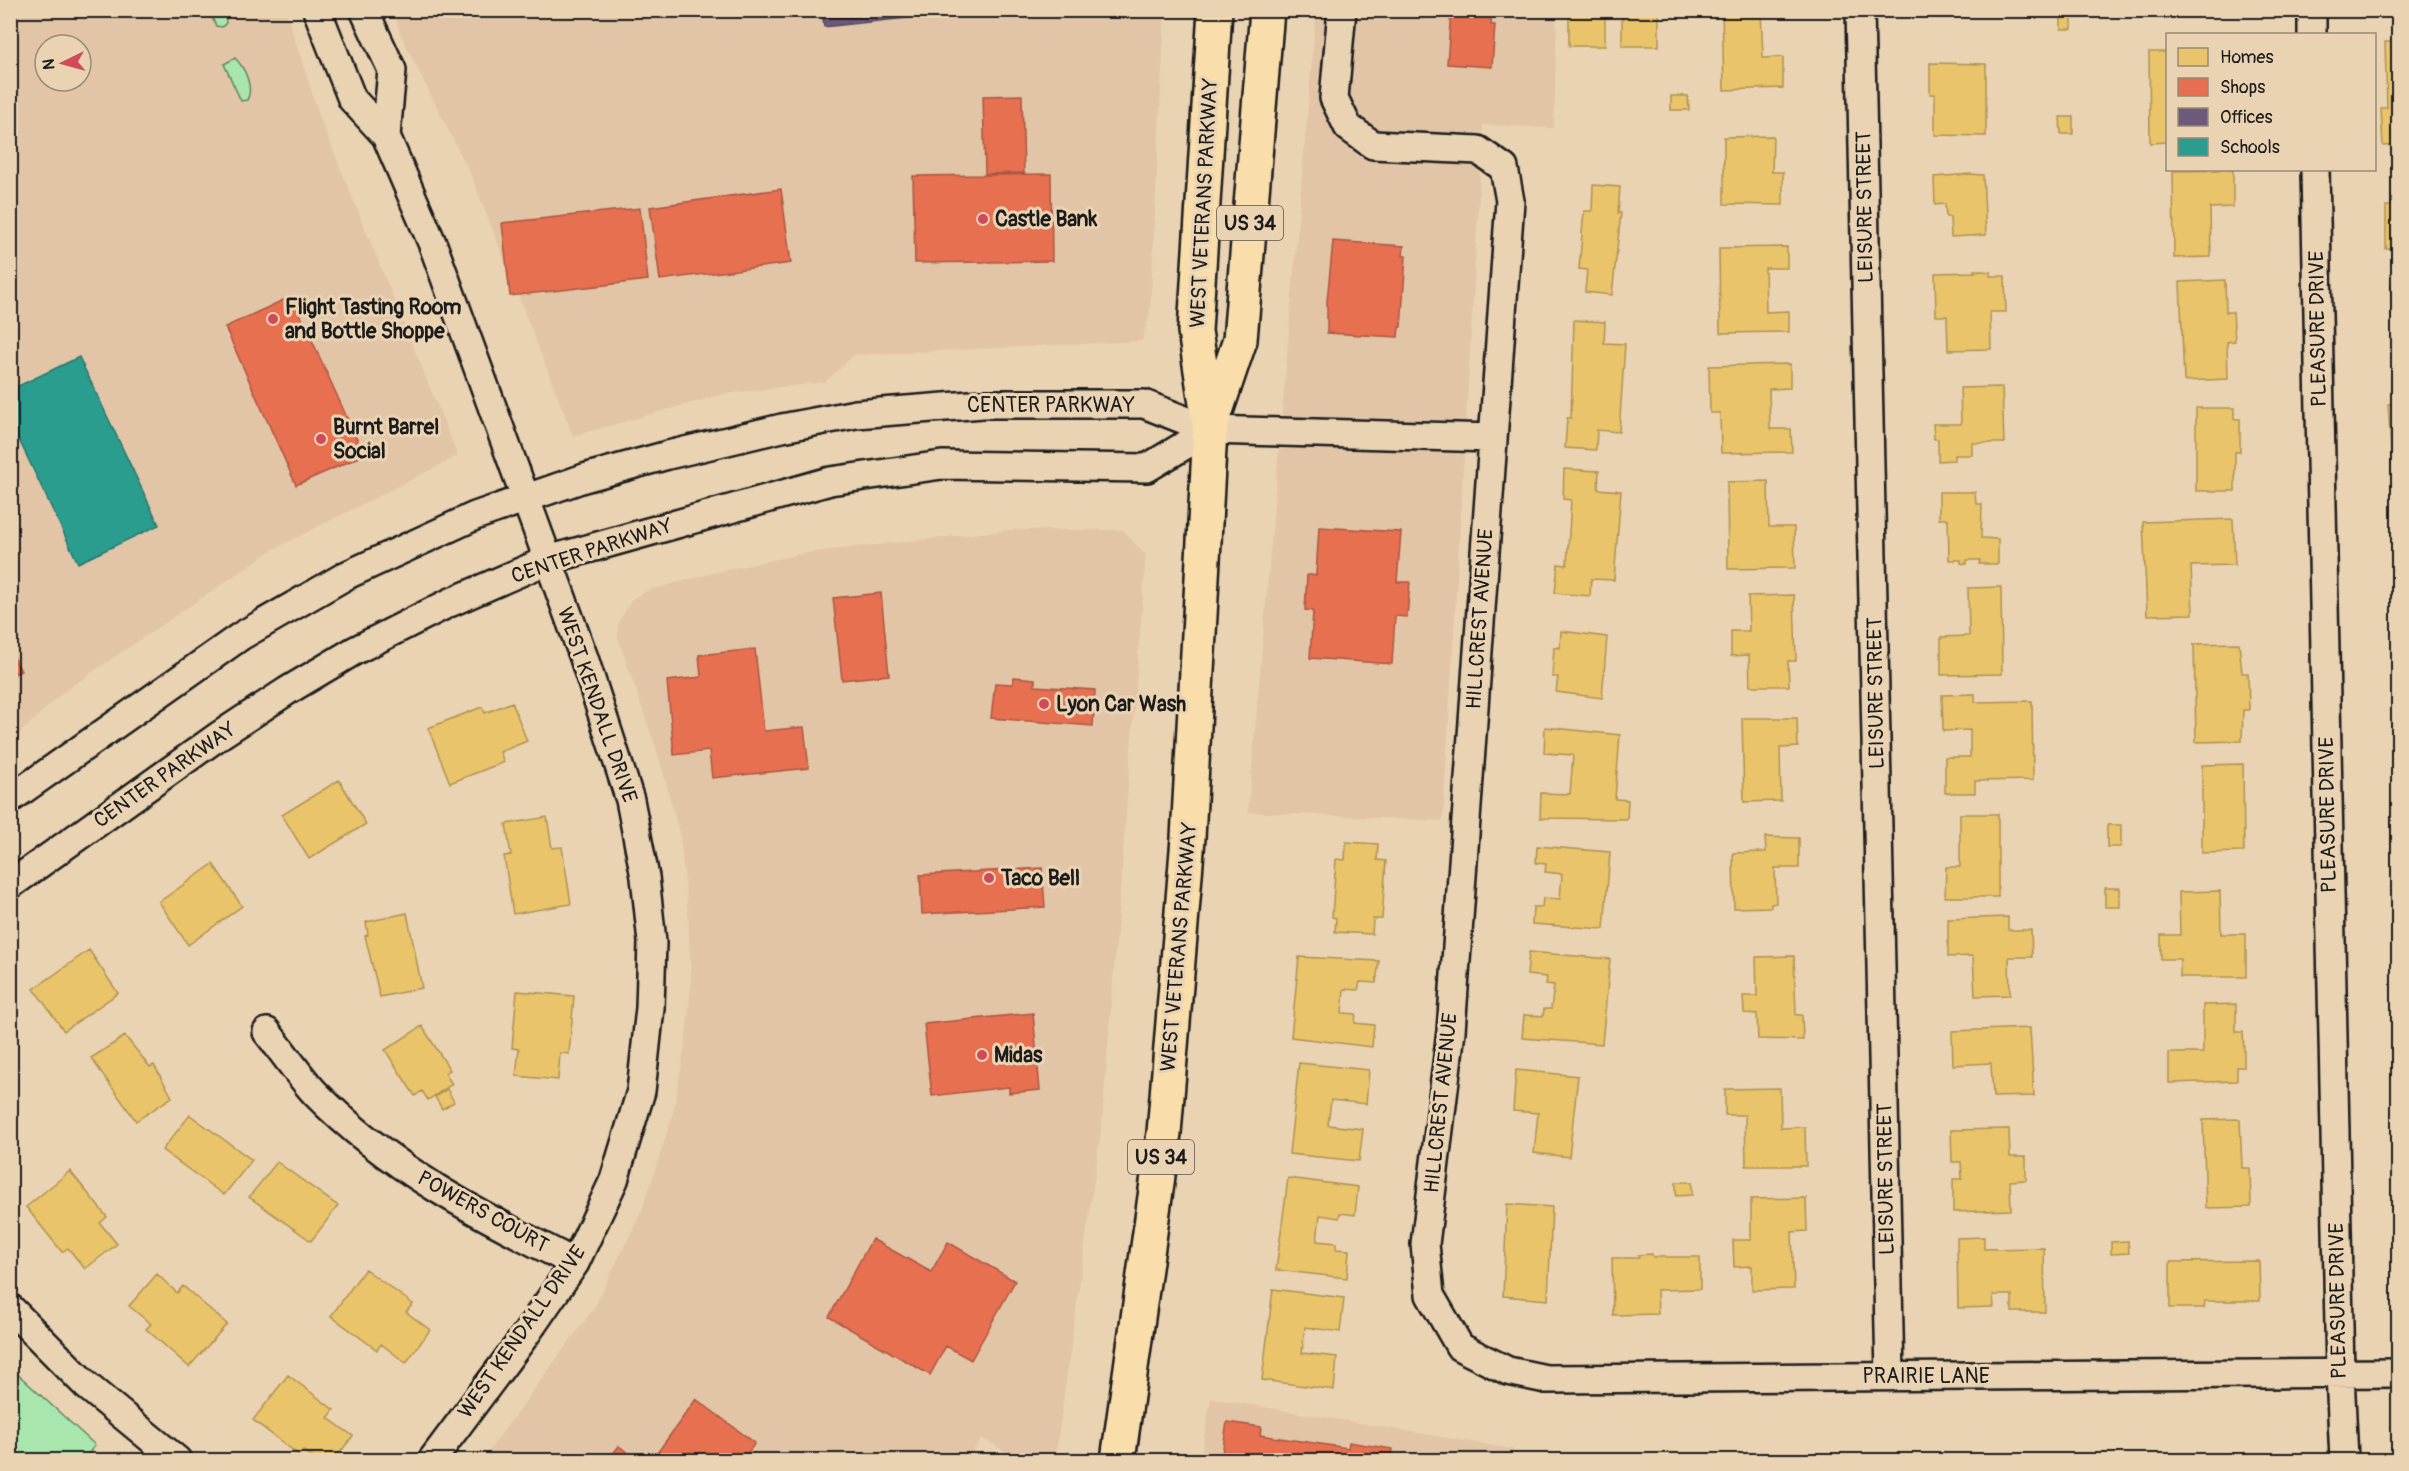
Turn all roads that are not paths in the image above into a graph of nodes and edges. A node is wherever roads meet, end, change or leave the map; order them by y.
1 (317, 10) edge
2 (364, 10) edge
3 (1215, 10) edge
4 (1267, 10) edge
5 (1342, 10) edge
6 (1860, 10) edge
7 (2312, 10) edge
8 (2312, 33) edge
9 (386, 136) junction
10 (2315, 171) edge
11 (1210, 430) junction
12 (1493, 438) junction
13 (525, 498) junction
14 (548, 560) junction
15 (10, 799) edge
16 (10, 885) edge
17 (267, 1032) dead end
18 (575, 1263) junction
19 (10, 1308) edge
20 (1460, 1347) joint
21 (2398, 1372) edge
22 (2340, 1374) junction
23 (1890, 1376) junction
24 (177, 1461) edge
25 (432, 1461) edge
26 (1118, 1461) edge
27 (2344, 1461) edge

1 - 9 street, WEST KENDALL DRIVE
2 - 9 street, WEST KENDALL DRIVE
3 - 11 main road, WEST VETERANS PARKWAY / US 34
4 - 11 main road, WEST VETERANS PARKWAY / US 34
5 - 12 street, HILLCREST AVENUE
6 - 23 street, LEISURE STREET
7 - 8 street
9 - 13 street, WEST KENDALL DRIVE
10 - 22 street, PLEASURE DRIVE
11 - 12 street, CENTER PARKWAY
11 - 13 street, CENTER PARKWAY
11 - 14 street, CENTER PARKWAY
11 - 26 main road, WEST VETERANS PARKWAY / US 34
12 - 20 street, HILLCREST AVENUE
13 - 14 street, WEST KENDALL DRIVE
13 - 15 street, CENTER PARKWAY
14 - 16 street, CENTER PARKWAY
14 - 18 street, WEST KENDALL DRIVE
17 - 18 street, POWERS COURT
18 - 25 street, WEST KENDALL DRIVE
19 - 24 street
20 - 23 street, PRAIRIE LANE
21 - 22 street, PRAIRIE LANE
22 - 23 street, PRAIRIE LANE
22 - 27 street, PLEASURE DRIVE

